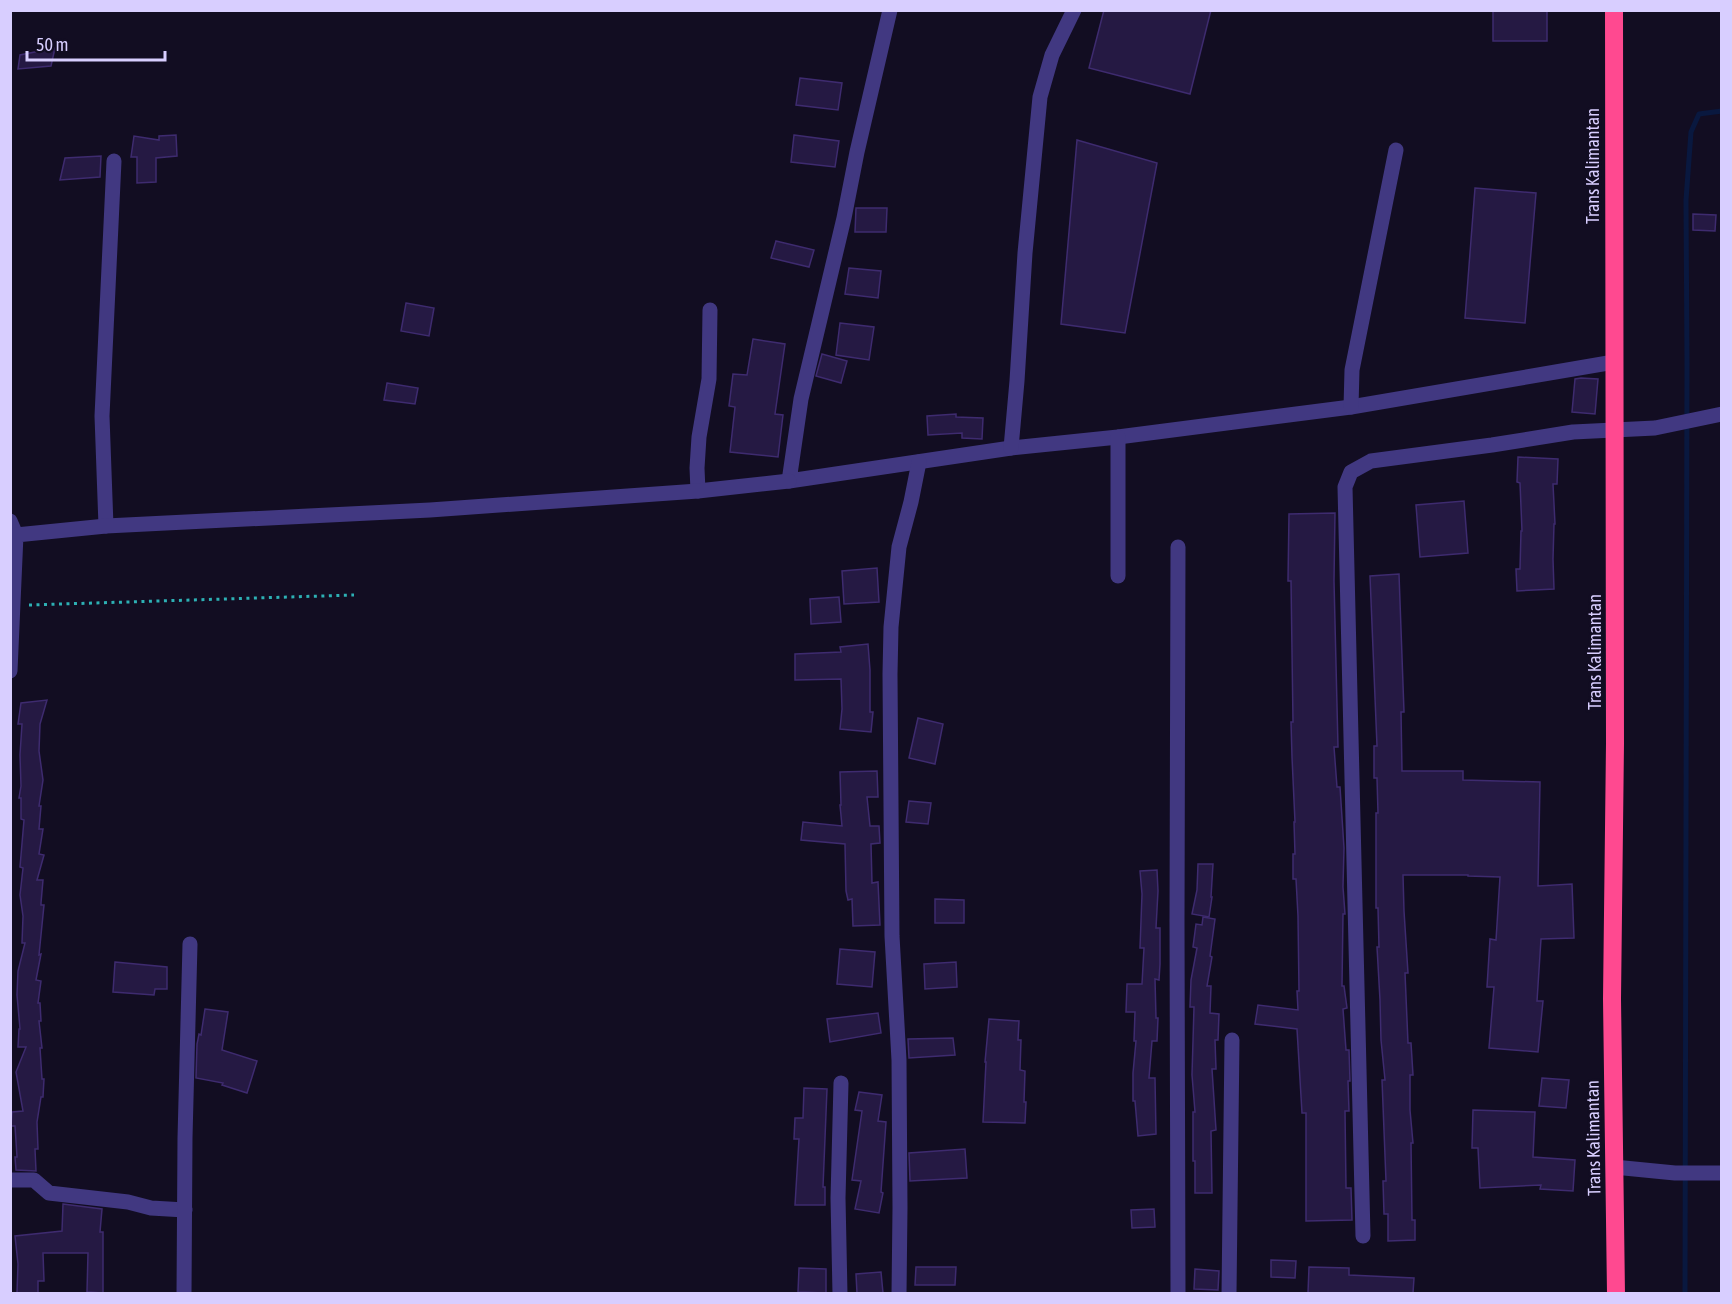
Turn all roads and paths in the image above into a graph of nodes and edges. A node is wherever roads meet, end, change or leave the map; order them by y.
1 (890, 10) edge
2 (1074, 10) edge
3 (1614, 10) edge
4 (1396, 150) dead end
5 (114, 161) dead end
6 (710, 310) dead end
7 (1614, 362) junction
8 (1351, 407) junction
9 (1722, 414) edge
10 (1615, 431) junction
11 (1118, 437) junction
12 (1011, 448) junction
13 (919, 462) junction
14 (789, 481) junction
15 (698, 490) junction
16 (106, 526) junction
17 (13, 528) edge
18 (1178, 547) dead end
19 (1118, 576) dead end
20 (354, 595) dead end
21 (12, 606) edge
22 (10, 671) edge
23 (190, 944) dead end
24 (1232, 1040) dead end
25 (841, 1083) dead end
26 (1614, 1167) junction
27 (1722, 1173) edge
28 (10, 1180) edge
29 (185, 1210) junction
30 (1363, 1236) dead end
31 (184, 1293) edge
32 (840, 1293) edge
33 (899, 1293) edge
34 (1178, 1293) edge
35 (1229, 1293) edge
36 (1616, 1293) edge

1 - 14 street
2 - 12 street
3 - 7 highway, Trans Kalimantan
4 - 8 street
5 - 16 street
6 - 15 street
7 - 8 street
7 - 10 highway, Trans Kalimantan
8 - 11 street
9 - 10 street
10 - 26 highway, Trans Kalimantan
10 - 30 street
11 - 12 street
11 - 19 street
12 - 13 street
13 - 14 street
13 - 33 street
14 - 15 street
15 - 16 street
16 - 17 street
17 - 21 street
18 - 34 street
20 - 21 path
21 - 22 street
23 - 29 street
24 - 35 street
25 - 32 street
26 - 27 street
26 - 36 highway, Trans Kalimantan
28 - 29 street
29 - 31 street

